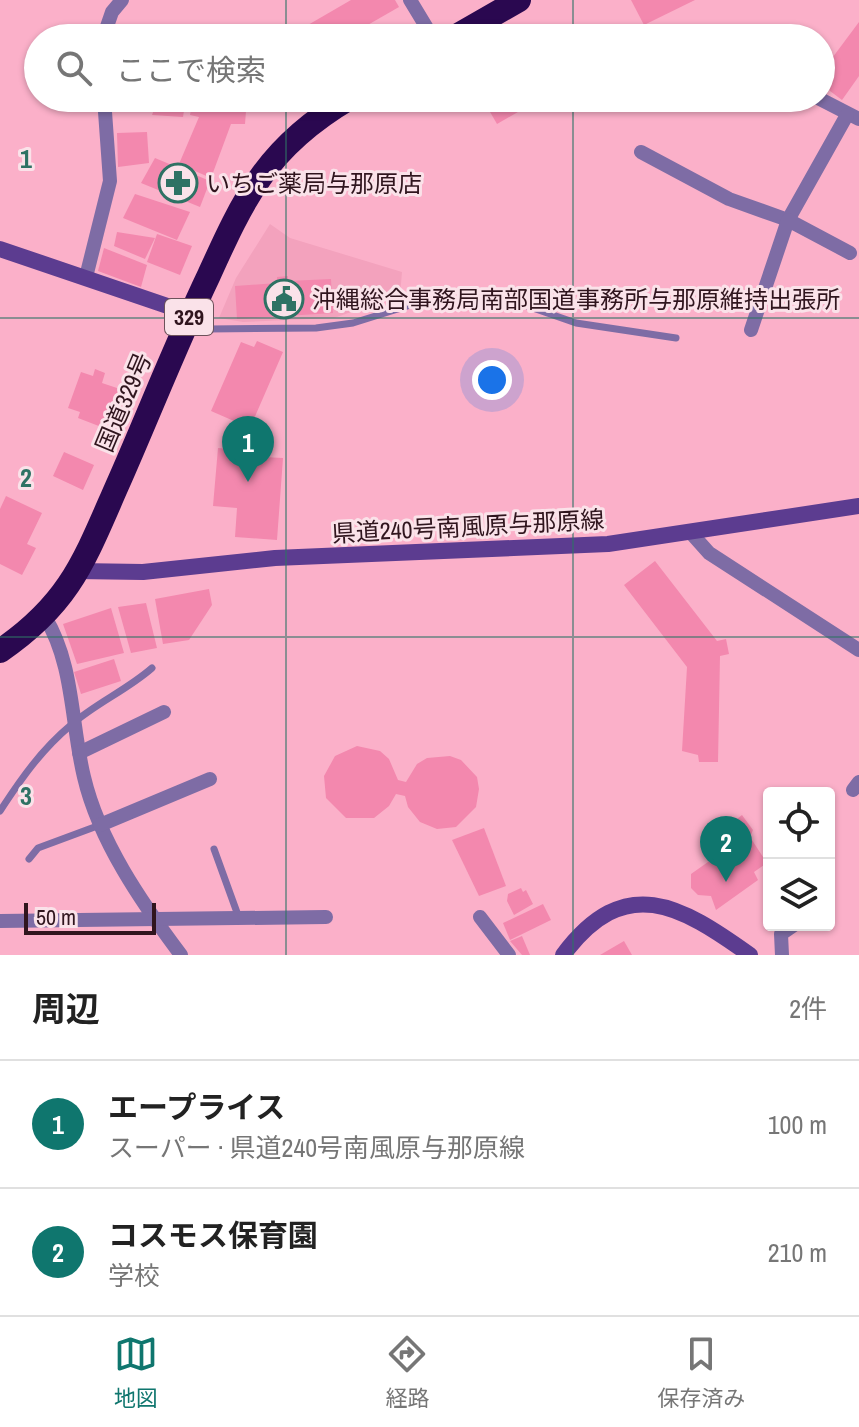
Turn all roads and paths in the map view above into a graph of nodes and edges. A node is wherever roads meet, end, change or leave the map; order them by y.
1 (122, 0) edge
2 (410, 0) edge
3 (519, 0) edge
4 (108, 6) edge
5 (425, 24) edge
6 (477, 24) edge
7 (835, 107) edge
8 (105, 112) edge
9 (331, 112) edge
10 (853, 117) edge
11 (641, 152) dead end
12 (788, 220) junction
13 (0, 249) edge
14 (850, 253) dead end
15 (86, 277) junction
16 (764, 293) junction
17 (807, 303) dead end
18 (191, 314) junction
19 (751, 330) dead end
20 (676, 338) dead end
21 (859, 506) edge
22 (692, 534) junction
23 (77, 571) junction
24 (45, 617) junction
25 (859, 650) edge
26 (0, 651) edge
27 (152, 668) dead end
28 (164, 712) dead end
29 (73, 723) junction
30 (79, 753) junction
31 (210, 779) dead end
32 (0, 811) edge
33 (100, 825) junction
34 (214, 849) dead end
35 (29, 859) dead end
36 (326, 917) dead end
37 (480, 917) dead end
38 (239, 918) junction
39 (154, 919) junction
40 (0, 921) edge
41 (785, 931) edge
42 (181, 955) edge
43 (509, 955) edge
44 (563, 955) edge
45 (750, 955) edge
46 (782, 955) edge

1 - 4 street
2 - 5 street
3 - 6 highway
7 - 10 street
8 - 15 street
9 - 18 highway, 国道329号 / 329
10 - 12 street
11 - 12 street
12 - 14 street
12 - 16 street
13 - 15 main road
15 - 18 main road
16 - 17 lane
16 - 19 street
18 - 20 lane
18 - 23 highway, 国道329号 / 329
21 - 22 main road, 県道240号南風原与那原線
22 - 23 main road, 県道240号南風原与那原線
22 - 25 street
23 - 24 highway, 国道329号 / 329
24 - 26 highway, 国道329号 / 329
24 - 29 street
27 - 29 lane
28 - 30 street
29 - 30 street
29 - 32 lane
30 - 33 street
31 - 33 street
33 - 35 lane
33 - 39 street
34 - 38 lane
36 - 38 street
37 - 43 street
38 - 39 street
39 - 40 street
39 - 42 street
41 - 46 street
44 - 45 main road

